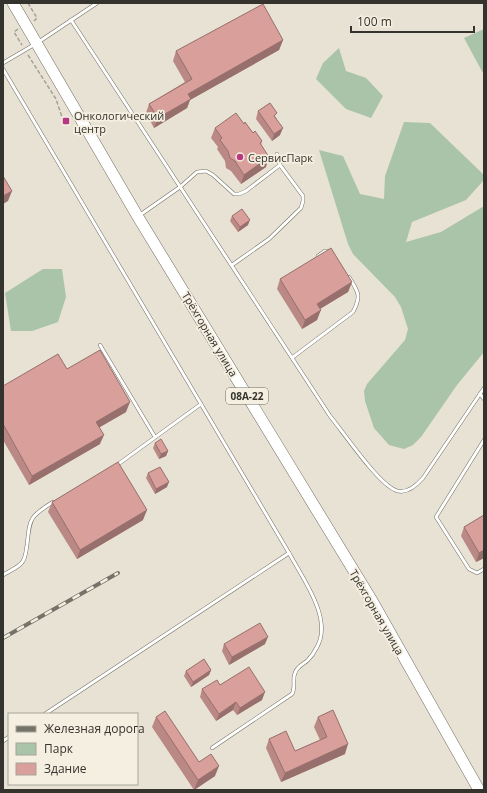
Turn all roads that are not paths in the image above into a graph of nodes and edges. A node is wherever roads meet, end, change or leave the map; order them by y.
1 (13, 3) edge
2 (97, 3) edge
3 (71, 20) junction
4 (37, 43) junction
5 (3, 63) edge
6 (3, 68) edge
7 (277, 154) dead end
8 (280, 165) junction
9 (180, 187) junction
10 (138, 217) junction
11 (333, 253) edge
12 (314, 258) edge
13 (232, 265) junction
14 (345, 271) edge
15 (100, 345) dead end
16 (293, 357) junction
17 (484, 388) edge
18 (480, 394) junction
19 (484, 399) edge
20 (201, 404) junction
21 (155, 437) junction
22 (484, 440) edge
23 (114, 466) edge
24 (56, 501) edge
25 (289, 553) junction
26 (484, 569) edge
27 (3, 575) edge
28 (47, 713) edge
29 (212, 748) dead end
30 (479, 790) edge

1 - 4 highway, Трёхгорная улица / 08А-22
2 - 3 lane
3 - 4 lane
3 - 9 lane
4 - 5 lane
4 - 10 highway, Трёхгорная улица / 08А-22
6 - 20 lane
7 - 8 lane
8 - 9 lane
8 - 13 lane
9 - 10 lane
9 - 13 lane
10 - 30 highway, Трёхгорная улица / 08А-22
11 - 12 lane
13 - 16 lane
14 - 16 lane
15 - 21 lane
16 - 18 lane
17 - 18 lane
18 - 19 lane
20 - 21 lane
20 - 25 lane
21 - 23 lane
22 - 26 lane
24 - 27 lane
25 - 28 lane
25 - 29 lane

